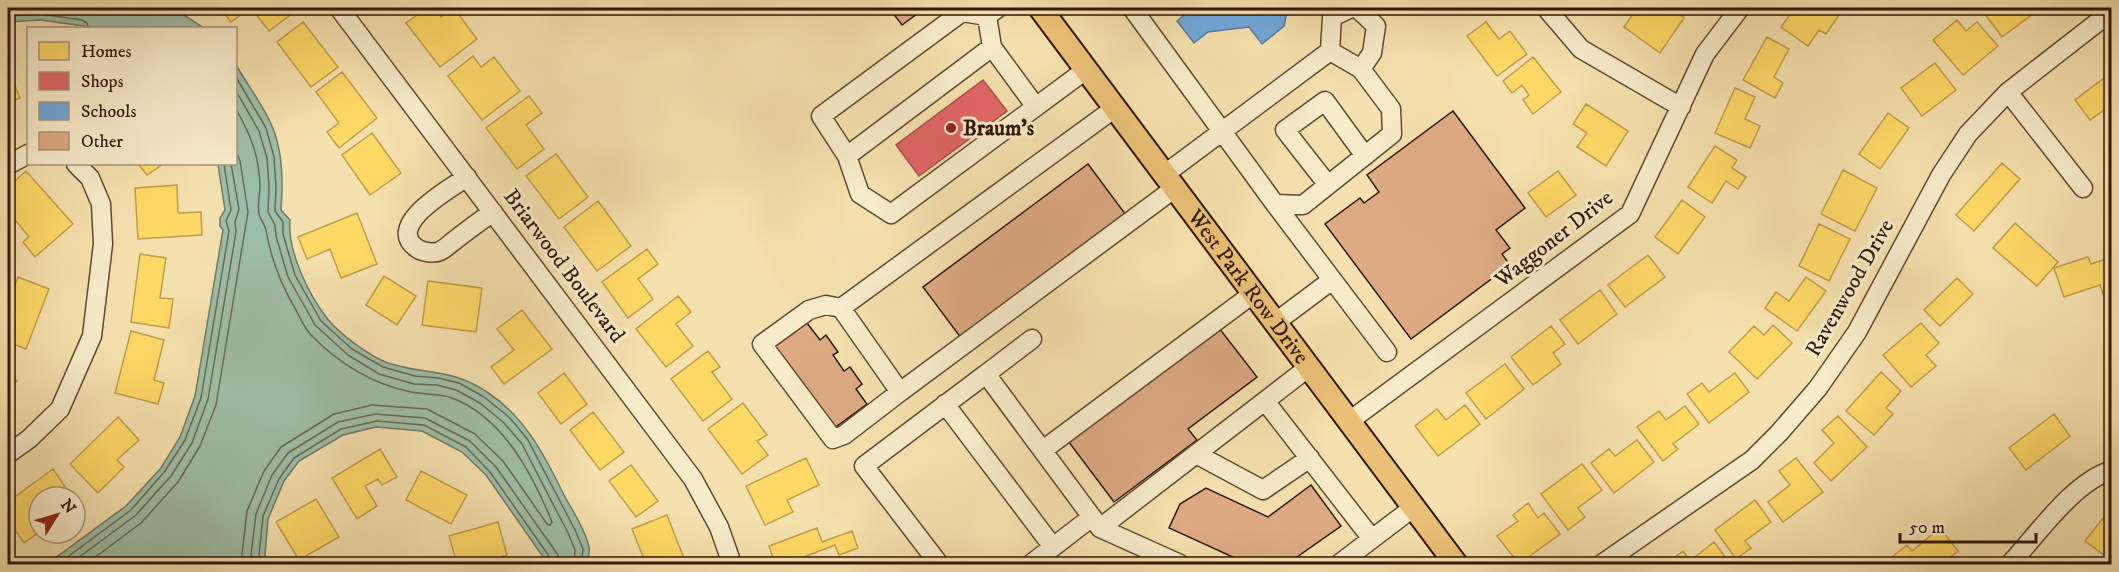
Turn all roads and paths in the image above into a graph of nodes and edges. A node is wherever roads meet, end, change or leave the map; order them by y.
1 (339, 8) edge
2 (1040, 8) edge
3 (1132, 8) edge
4 (1351, 8) edge
5 (1357, 8) edge
6 (1546, 8) edge
7 (1740, 8) edge
8 (2112, 11) edge
9 (992, 12) edge
10 (992, 47) junction
11 (1330, 51) junction
12 (1087, 69) junction
13 (1361, 69) junction
14 (2008, 92) junction
15 (1036, 107) junction
16 (1681, 107) junction
17 (1115, 108) junction
18 (1223, 131) junction
19 (27, 155) edge
20 (848, 156) junction
21 (1365, 156) junction
22 (8, 165) edge
23 (77, 165) edge
24 (467, 177) junction
25 (1170, 181) junction
26 (1328, 185) junction
27 (2083, 188) dead end
28 (1275, 204) junction
29 (493, 212) junction
30 (1332, 280) junction
31 (1254, 293) junction
32 (841, 308) junction
33 (1276, 322) junction
34 (1032, 339) dead end
35 (1387, 352) dead end
36 (1309, 367) junction
37 (986, 374) junction
38 (900, 392) junction
39 (1265, 401) junction
40 (945, 404) junction
41 (1348, 422) junction
42 (1043, 450) junction
43 (8, 454) edge
44 (1196, 454) junction
45 (1310, 459) junction
46 (2112, 470) edge
47 (1414, 507) junction
48 (1096, 522) junction
49 (1372, 539) junction
50 (1053, 548) junction
51 (732, 564) edge
52 (939, 564) edge
53 (1031, 564) edge
54 (1180, 564) edge
55 (1339, 564) edge
56 (1456, 564) edge
57 (1602, 564) edge
58 (2010, 564) edge

1 - 24 street, Briarwood Boulevard
2 - 12 main road, West Park Row Drive
3 - 18 street
4 - 11 street
5 - 13 street
6 - 16 street
7 - 16 street, Waggoner Drive
8 - 14 street, Ravenwood Drive
9 - 10 street
9 - 20 street
10 - 15 street
10 - 20 street
11 - 13 street
11 - 18 street
12 - 15 street
12 - 17 main road, West Park Row Drive
13 - 21 street
14 - 27 street
14 - 57 street, Ravenwood Drive
15 - 20 street
16 - 41 street, Waggoner Drive
17 - 25 main road, West Park Row Drive
17 - 32 street
18 - 25 street
18 - 28 street
19 - 22 street
21 - 26 street
21 - 26 street
23 - 43 street
24 - 29 street, Briarwood Boulevard
24 - 29 street
25 - 31 main road, West Park Row Drive
25 - 38 street
26 - 28 street
28 - 30 street
29 - 51 street, Briarwood Boulevard
30 - 33 street
30 - 35 street
31 - 33 main road, West Park Row Drive
31 - 42 street
32 - 38 street
32 - 38 street
33 - 36 main road, West Park Row Drive
34 - 37 street
36 - 39 street
36 - 41 main road, West Park Row Drive
37 - 40 street
37 - 42 street
39 - 44 street
39 - 45 street
40 - 50 street
40 - 52 street
41 - 47 main road, West Park Row Drive
42 - 48 street
44 - 45 street
44 - 48 street
45 - 49 street
46 - 58 street
47 - 49 street
47 - 56 main road, West Park Row Drive
48 - 50 street
48 - 54 street
49 - 55 street
50 - 53 street

